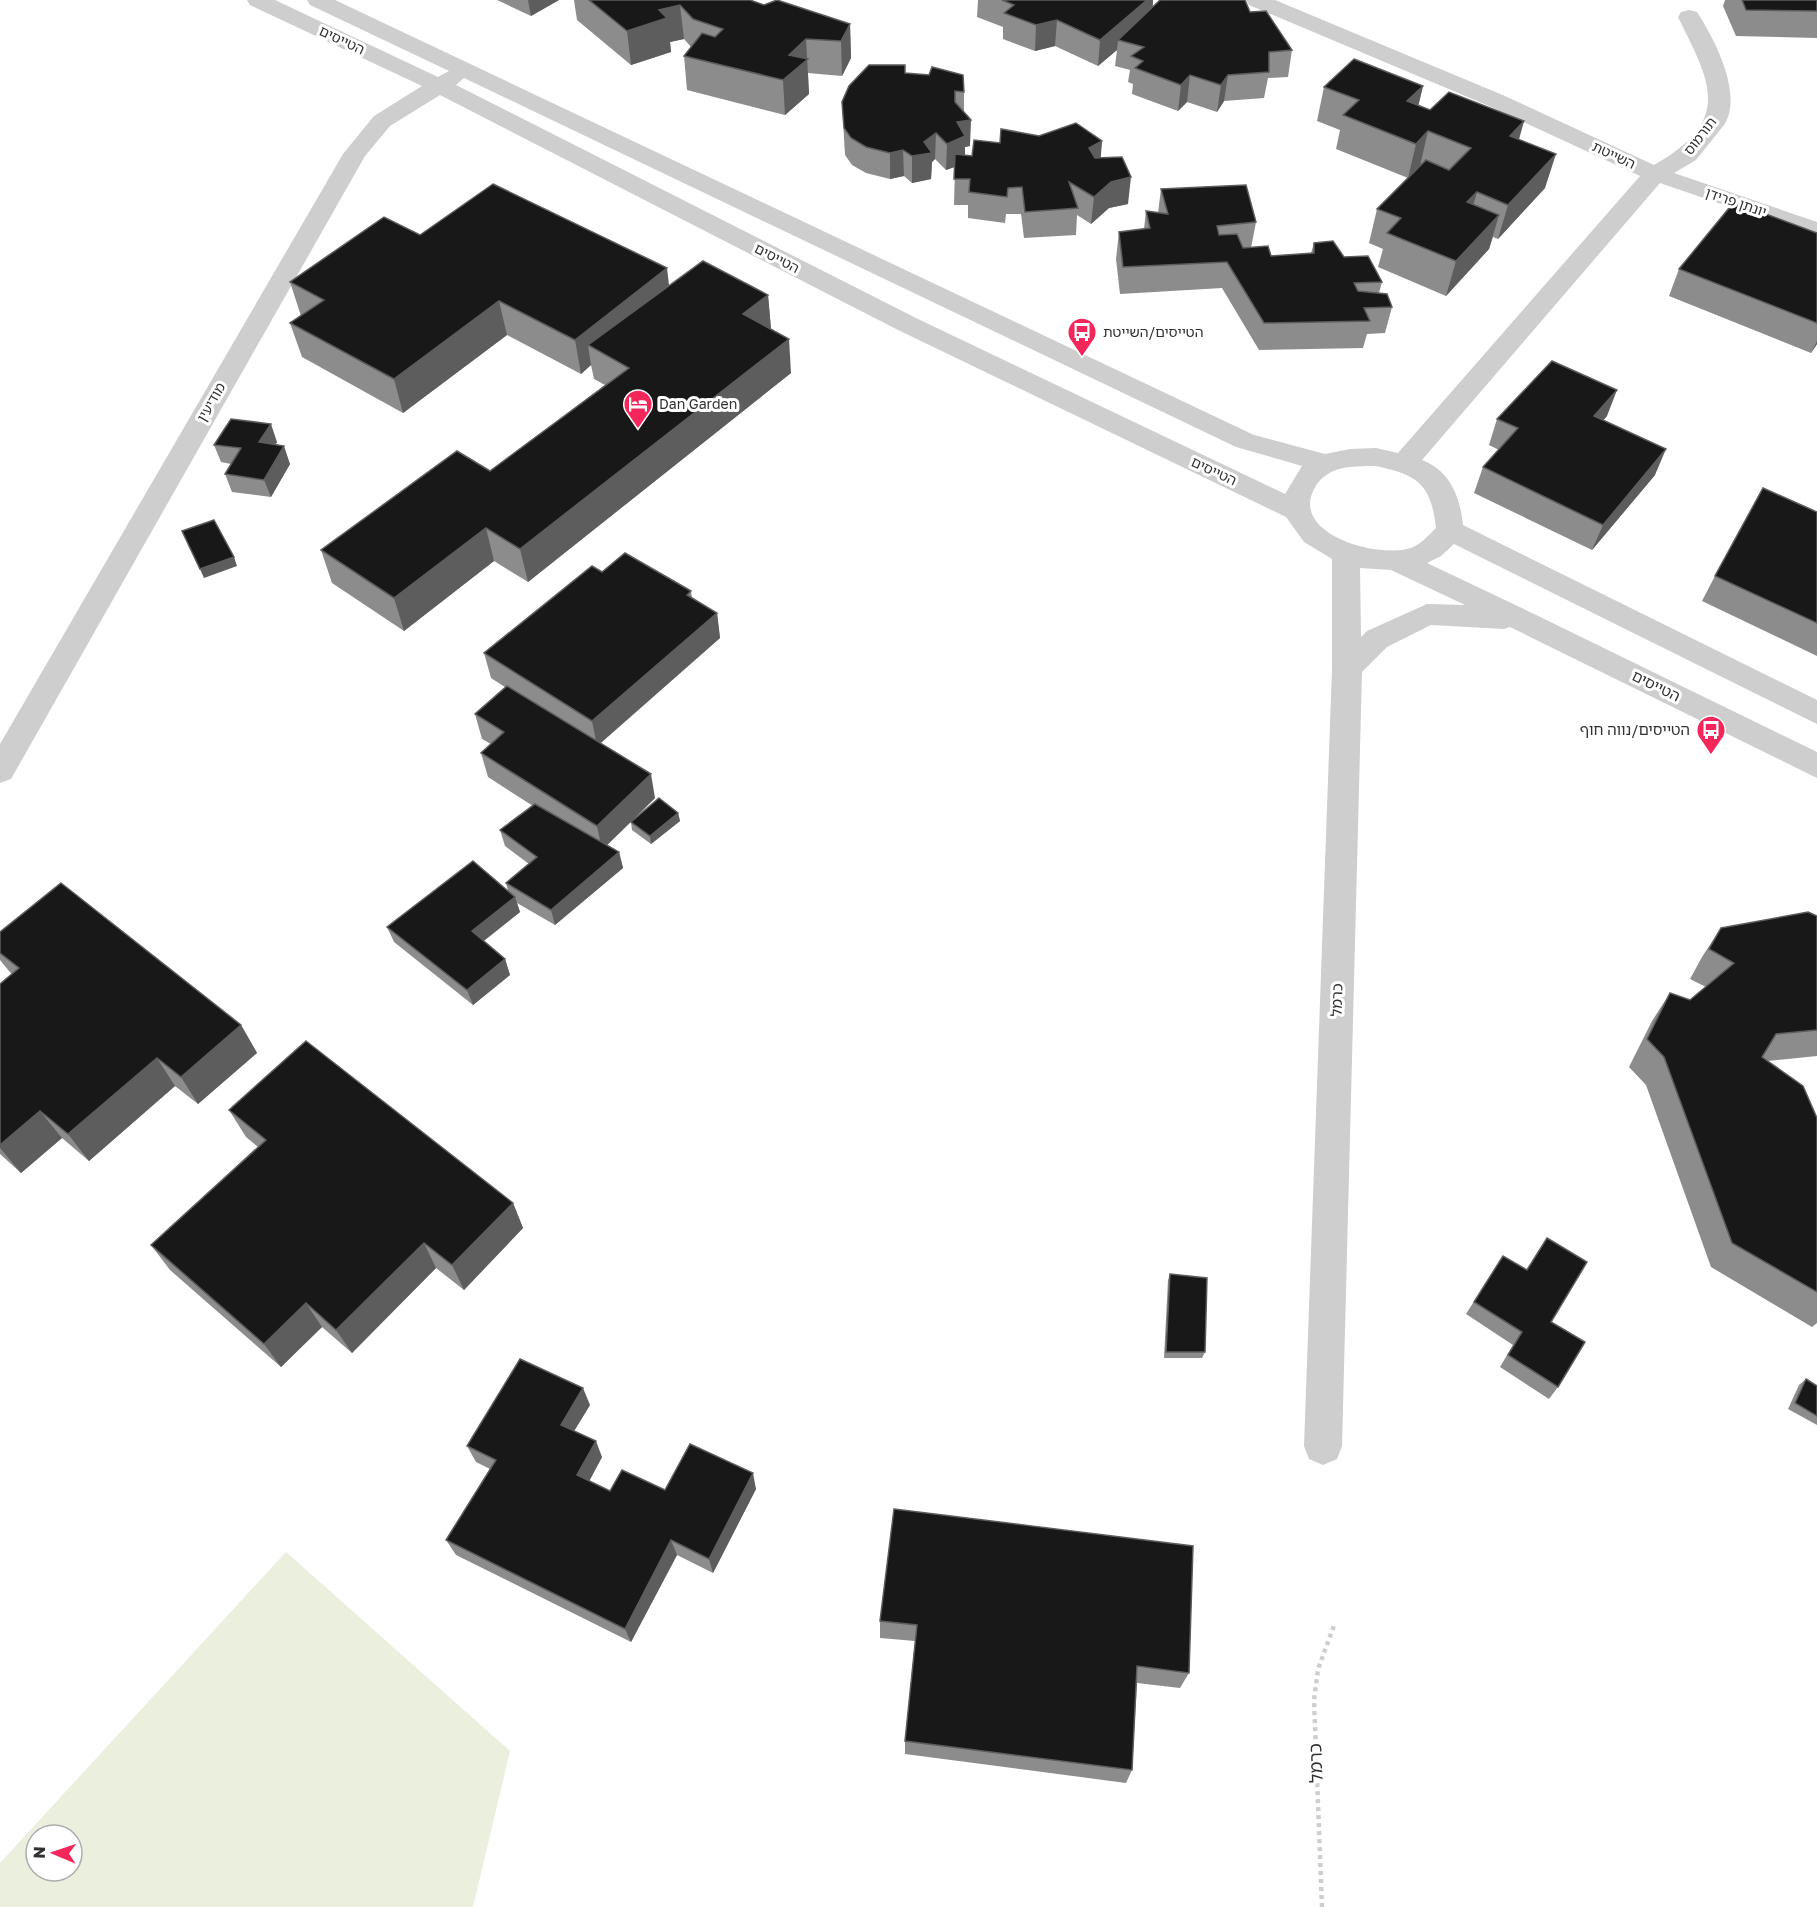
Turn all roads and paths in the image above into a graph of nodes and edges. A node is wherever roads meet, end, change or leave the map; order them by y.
1 (258, 0) edge
2 (318, 0) edge
3 (1257, 0) edge
4 (1689, 17) dead end
5 (463, 70) junction
6 (440, 86) junction
7 (1654, 174) junction
8 (1817, 230) edge
9 (1405, 462) junction
10 (1323, 463) junction
11 (1298, 511) junction
12 (1450, 530) junction
13 (1346, 555) junction
14 (1396, 561) junction
15 (1520, 619) junction
16 (1347, 669) junction
17 (1817, 713) edge
18 (4, 755) edge
19 (1817, 766) edge
20 (1323, 1446) dead end
21 (1335, 1623) dead end
22 (1322, 1907) edge

1 - 6 street, הטייסים
2 - 5 street, הטייסים
3 - 7 street, השייטת
4 - 7 street, תורמוס
5 - 6 street, מודיעין
5 - 10 street, הטייסים
6 - 11 street, הטייסים
6 - 18 street, מודיעין
7 - 8 street, יונתן פרידן
7 - 9 street, השייטת
9 - 10 street
9 - 12 street
10 - 11 street
11 - 13 street
12 - 14 street
12 - 17 street
13 - 14 street
13 - 16 street, כרמל
14 - 15 street, הטייסים
15 - 16 street
15 - 19 street, הטייסים
16 - 20 street, כרמל
21 - 22 path, כרמל

